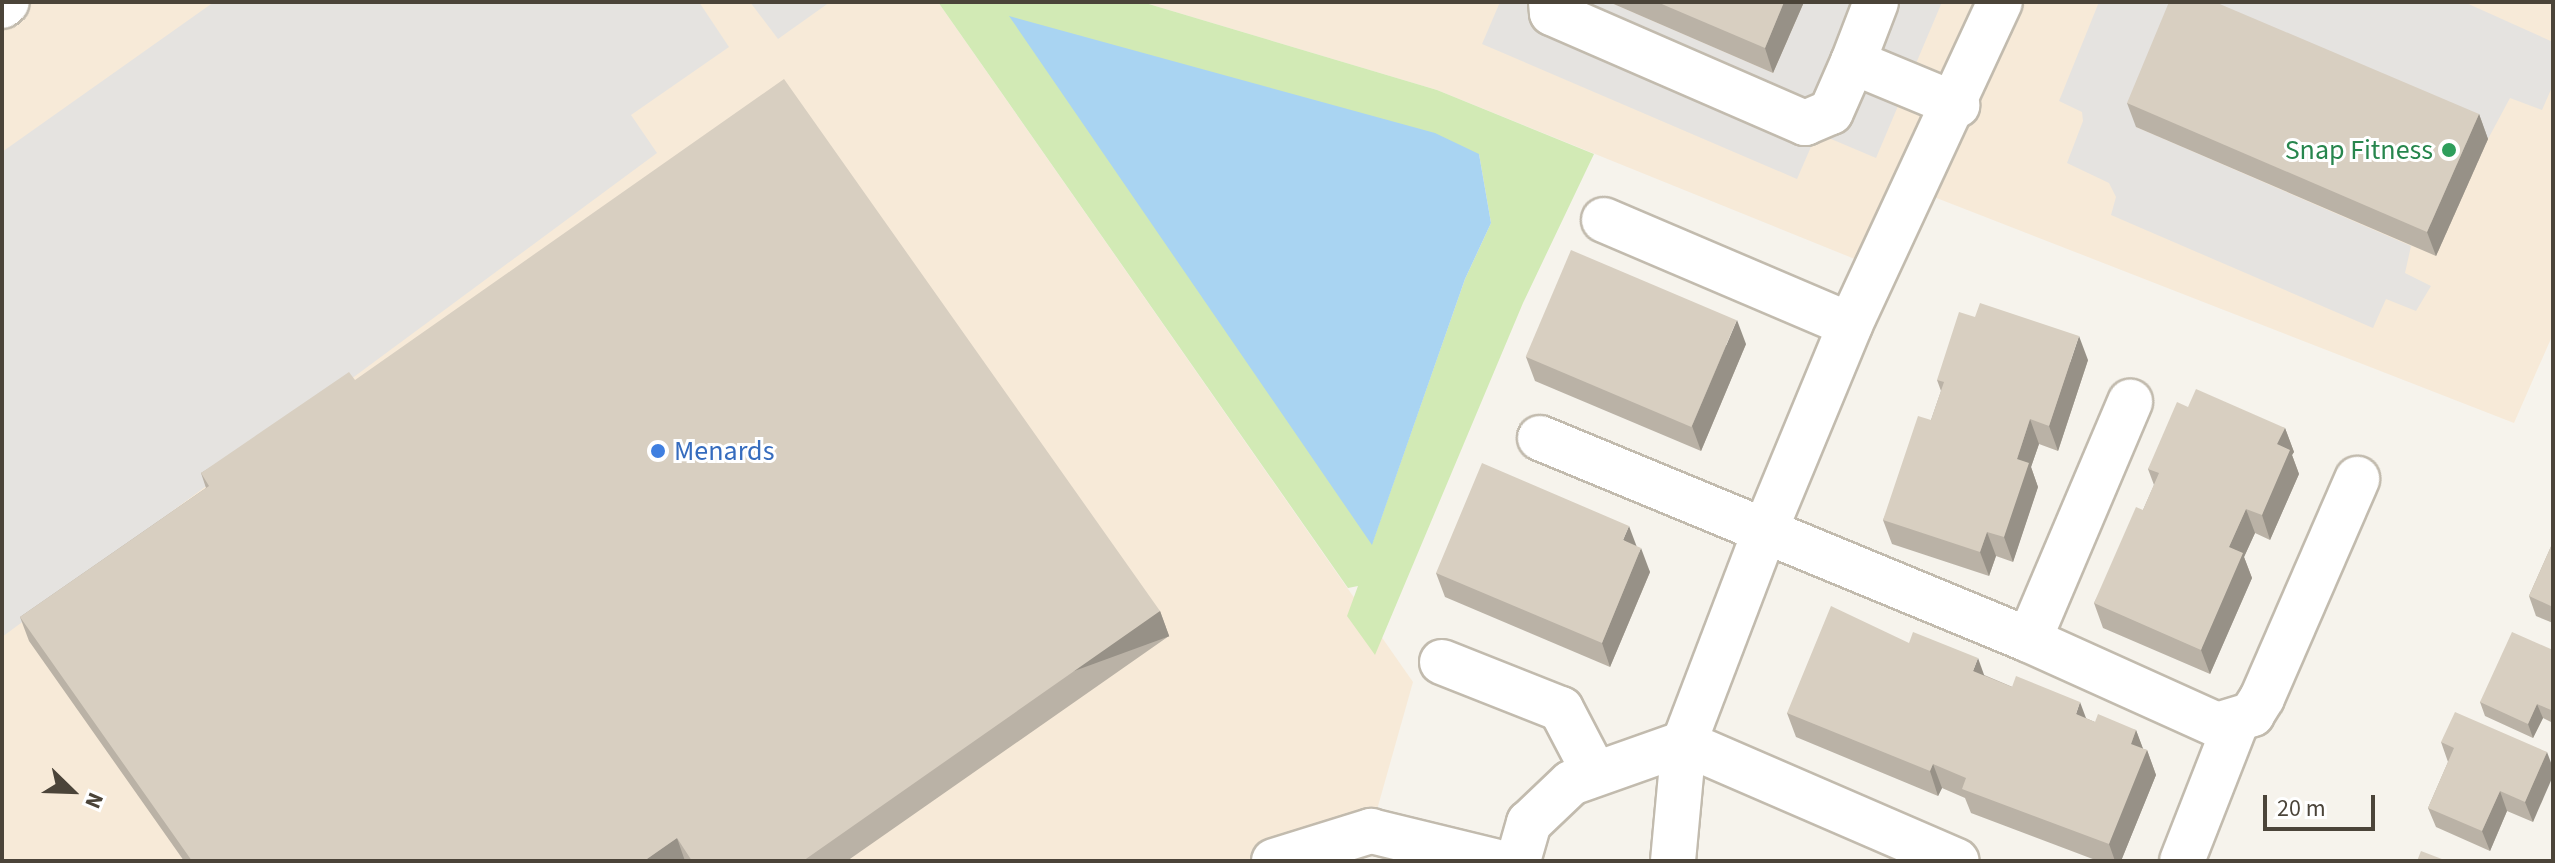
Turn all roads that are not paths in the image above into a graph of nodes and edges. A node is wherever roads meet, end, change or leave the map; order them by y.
1 (7, 2) edge
2 (1551, 2) edge
3 (1876, 2) edge
4 (2000, 2) edge
5 (2, 6) edge
6 (1853, 62) junction
7 (1957, 105) junction
8 (1604, 220) dead end
9 (1850, 325) junction
10 (2130, 402) dead end
11 (1540, 438) dead end
12 (2357, 479) dead end
13 (1764, 533) junction
14 (2029, 640) junction
15 (1442, 662) dead end
16 (2236, 723) junction
17 (1684, 743) junction
18 (1594, 772) junction
19 (1274, 861) edge
20 (1494, 861) edge
21 (1518, 861) edge
22 (1673, 861) edge
23 (1957, 861) edge
24 (2182, 861) edge

1 - 5 street
2 - 6 street
3 - 6 street
4 - 7 street
6 - 7 street
7 - 9 street
8 - 9 street
9 - 13 street
10 - 14 street
11 - 13 street
12 - 16 street
13 - 14 street
13 - 17 street
14 - 16 street
15 - 18 street
16 - 24 street
17 - 18 street
17 - 22 street
17 - 23 street
18 - 21 street
19 - 20 street

